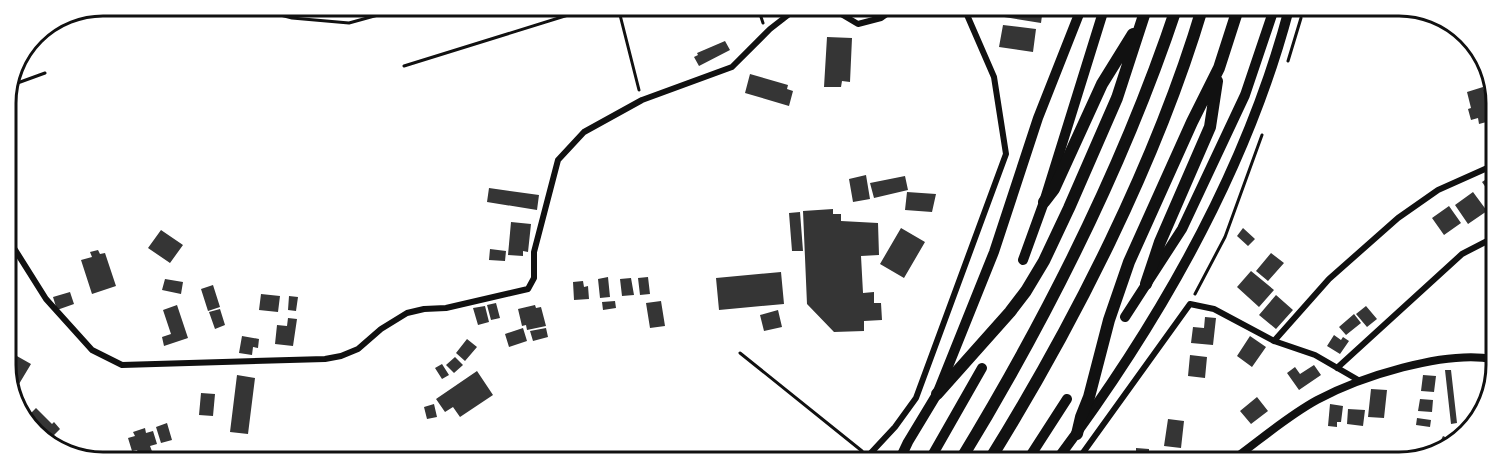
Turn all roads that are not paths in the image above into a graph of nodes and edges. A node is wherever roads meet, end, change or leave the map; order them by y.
1 (787, 16) edge
2 (844, 16) edge
3 (884, 16) edge
4 (967, 16) edge
5 (1078, 16) edge
6 (1102, 16) edge
7 (1142, 16) edge
8 (1143, 16) edge
9 (1174, 16) edge
10 (1200, 16) edge
11 (1236, 16) edge
12 (1272, 16) edge
13 (1287, 16) edge
14 (1219, 68) junction
15 (1486, 169) edge
16 (1044, 202) junction
17 (1486, 242) edge
18 (16, 252) edge
19 (1023, 260) dead end
20 (1146, 284) junction
21 (1125, 317) dead end
22 (1274, 341) junction
23 (1486, 359) edge
24 (982, 368) dead end
25 (1337, 368) junction
26 (1360, 382) junction
27 (937, 394) junction
28 (1067, 399) dead end
29 (1077, 434) junction
30 (874, 451) edge
31 (904, 451) edge
32 (934, 451) edge
33 (966, 451) edge
34 (995, 451) edge
35 (1033, 451) edge
36 (1064, 451) edge
37 (1084, 451) edge
38 (1244, 451) edge

1 - 18 street
2 - 3 street
4 - 30 street
5 - 27 highway
6 - 16 highway
7 - 16 highway
8 - 27 highway
9 - 33 highway
10 - 34 highway
11 - 14 highway
12 - 20 highway
13 - 29 highway
14 - 20 highway
14 - 29 highway
15 - 22 street
16 - 19 highway
17 - 25 street
20 - 21 highway
22 - 25 street
22 - 37 street
23 - 26 street
24 - 32 highway
25 - 26 street
26 - 38 street
27 - 31 highway
28 - 35 highway
29 - 36 highway

